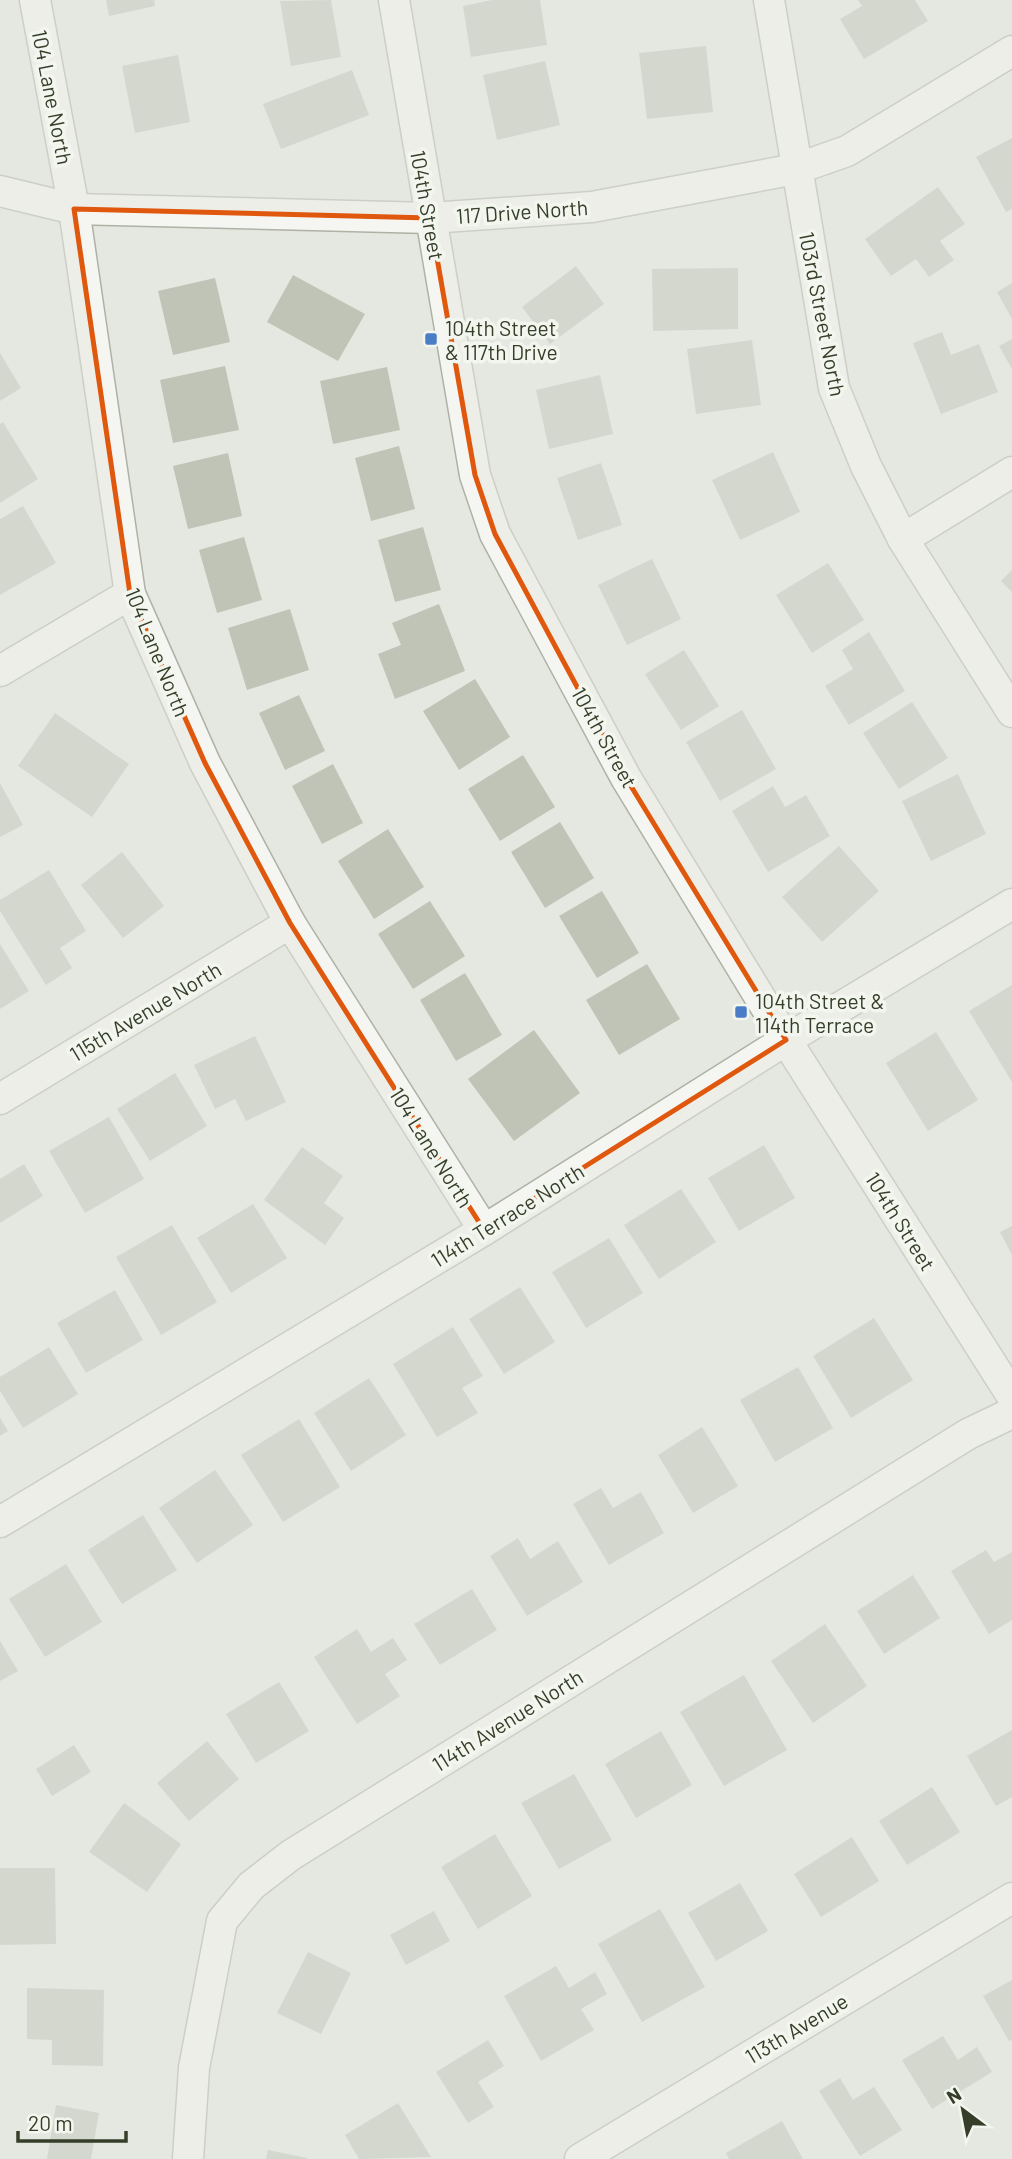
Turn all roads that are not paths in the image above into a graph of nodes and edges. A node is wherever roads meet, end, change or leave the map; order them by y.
1 (35, 0) edge
2 (394, 0) edge
3 (769, 0) edge
4 (1012, 51) edge
5 (796, 169) junction
6 (0, 191) edge
7 (74, 209) junction
8 (430, 218) junction
9 (1012, 472) edge
10 (903, 539) junction
11 (130, 594) junction
12 (0, 671) edge
13 (1012, 712) edge
14 (1012, 904) edge
15 (290, 923) junction
16 (786, 1040) junction
17 (0, 1098) edge
18 (484, 1230) junction
19 (1012, 1396) edge
20 (1012, 1413) edge
21 (0, 1521) edge
22 (1012, 1898) edge
23 (188, 2159) edge
24 (580, 2159) edge

1 - 7 street, 104 Lane North
2 - 8 street, 104th Street
3 - 5 street, 103rd Street North
4 - 5 street, 117 Drive North
5 - 8 street, 117 Drive North
5 - 10 street, 103rd Street North
6 - 7 street, 117 Drive North
7 - 8 street, 117 Drive North
7 - 11 street, 104 Lane North
8 - 16 street, 104th Street
9 - 10 street
10 - 13 street, 103rd Street North
11 - 12 street
11 - 15 street, 104 Lane North
14 - 16 street, 114th Terrace North
15 - 17 street, 115th Avenue North
15 - 18 street, 104 Lane North
16 - 18 street, 114th Terrace North
16 - 19 street, 104th Street
18 - 21 street, 114th Terrace North
20 - 23 street, 114th Avenue North
22 - 24 street, 113th Avenue

